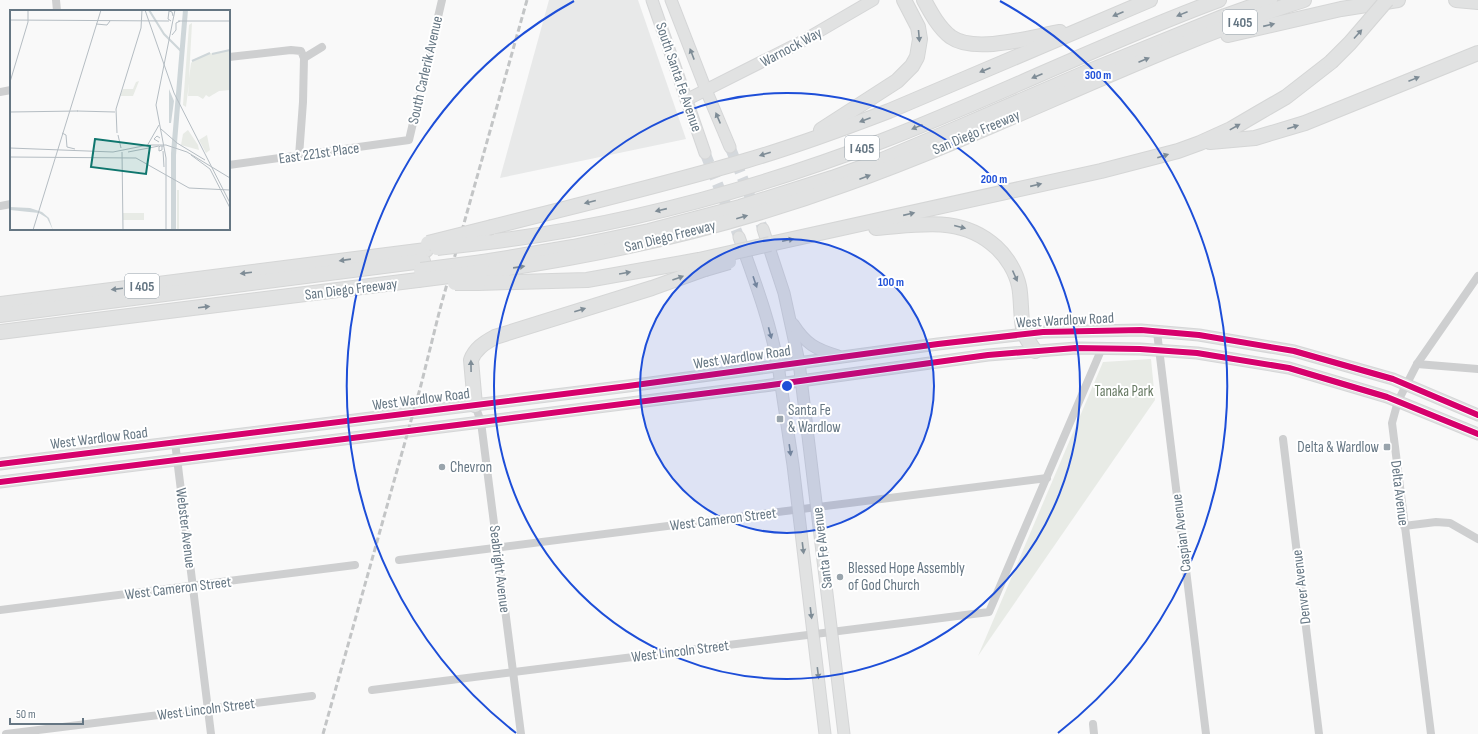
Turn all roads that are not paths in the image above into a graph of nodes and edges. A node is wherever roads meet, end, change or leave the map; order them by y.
1 (56, 0) edge
2 (442, 0) edge
3 (652, 0) edge
4 (671, 0) edge
5 (873, 0) edge
6 (904, 0) edge
7 (924, 0) edge
8 (1150, 0) edge
9 (1219, 0) edge
10 (1248, 0) edge
11 (1270, 0) edge
12 (1304, 0) edge
13 (1387, 0) edge
14 (1398, 0) edge
15 (1456, 0) edge
16 (1478, 2) edge
17 (57, 10) edge
18 (1086, 27) junction
19 (1176, 46) junction
20 (322, 47) dead end
21 (1478, 53) edge
22 (230, 58) edge
23 (304, 58) junction
24 (10, 90) edge
25 (706, 90) junction
26 (0, 92) edge
27 (686, 100) junction
28 (409, 140) joint
29 (802, 142) junction
30 (1200, 144) junction
31 (730, 146) tunnel mouth
32 (705, 153) tunnel mouth
33 (299, 156) junction
34 (230, 165) edge
35 (10, 204) edge
36 (0, 206) edge
37 (763, 229) tunnel mouth
38 (830, 231) junction
39 (739, 237) tunnel mouth
40 (483, 262) junction
41 (702, 264) junction
42 (422, 265) junction
43 (1478, 276) edge
44 (0, 304) edge
45 (0, 315) edge
46 (790, 319) junction
47 (0, 322) edge
48 (0, 332) edge
49 (1157, 332) junction
50 (1024, 334) junction
51 (1102, 348) junction
52 (1035, 350) junction
53 (1159, 350) junction
54 (840, 357) junction
55 (798, 362) junction
56 (1417, 364) junction
57 (778, 365) junction
58 (1478, 369) edge
59 (800, 381) junction
60 (781, 383) junction
61 (1406, 385) junction
62 (1398, 401) junction
63 (475, 405) junction
64 (1478, 415) edge
65 (481, 422) junction
66 (1478, 434) edge
67 (1283, 439) dead end
68 (175, 442) junction
69 (178, 460) junction
70 (0, 464) edge
71 (1047, 478) junction
72 (0, 482) edge
73 (817, 507) junction
74 (798, 509) junction
75 (1404, 526) junction
76 (1478, 539) edge
77 (497, 548) junction
78 (399, 560) dead end
79 (355, 565) dead end
80 (193, 586) junction
81 (0, 610) edge
82 (832, 632) junction
83 (813, 634) junction
84 (513, 672) junction
85 (372, 690) dead end
86 (312, 696) dead end
87 (208, 709) junction
88 (1093, 724) dead end
89 (6, 734) edge
90 (210, 734) edge
91 (521, 734) edge
92 (825, 734) edge
93 (844, 734) edge
94 (1094, 734) edge
95 (1206, 734) edge
96 (1319, 734) edge
97 (1431, 734) edge

1 - 17 street
2 - 28 street, South Carlerik Avenue
3 - 27 main road, South Santa Fe Avenue
25 -> 4 main road, South Santa Fe Avenue
5 - 25 main road, Warnock Way
6 -> 29 highway
7 - 18 highway
8 -> 18 highway
9 -> 40 highway, San Diego Freeway / I 405
10 - 40 highway
11 - 40 highway
12 - 19 highway, San Diego Freeway / I 405
30 -> 13 highway, bridge
19 -> 14 highway
15 - 16 highway
18 -> 29 highway
40 -> 19 highway, San Diego Freeway / I 405
20 - 23 street
30 -> 21 highway
22 - 23 street
23 - 33 street
24 - 26 street
25 - 27 main road, Warnock Way
31 -> 25 main road, South Santa Fe Avenue
27 - 32 main road, South Santa Fe Avenue
28 - 33 street, East 221st Place
29 -> 42 highway, bridge
38 -> 30 highway
33 - 34 street, East 221st Place
35 - 36 street
37 - 46 main road
41 -> 38 highway, bridge
38 -> 50 highway
39 -> 57 main road
40 -> 41 highway
40 - 42 highway, San Diego Freeway / I 405, bridge
40 - 42 highway, San Diego Freeway / I 405, bridge
63 -> 41 highway
42 -> 44 highway, San Diego Freeway / I 405
42 - 45 highway
42 - 47 highway
48 -> 42 highway, San Diego Freeway / I 405
43 - 56 street, Delta Avenue
46 - 54 main road
46 - 55 main road
49 - 50 main road, West Wardlow Road
49 - 53 street, Caspian Avenue
49 - 61 main road, West Wardlow Road
50 - 52 highway
50 - 54 main road, West Wardlow Road
51 - 52 main road, West Wardlow Road
51 - 53 main road, West Wardlow Road
51 - 71 street
52 - 59 main road, West Wardlow Road
53 - 62 main road, West Wardlow Road
53 - 95 street, Caspian Avenue
54 - 55 main road, West Wardlow Road
55 - 57 main road, West Wardlow Road
55 - 59 main road, Santa Fe Avenue
56 - 58 street
56 - 61 street, Delta Avenue
57 - 60 main road, Santa Fe Avenue
57 - 63 main road, West Wardlow Road
59 - 60 main road, West Wardlow Road
59 - 73 main road, Santa Fe Avenue
60 - 65 main road, West Wardlow Road
60 -> 74 main road, Santa Fe Avenue
61 - 62 street, Delta Avenue
61 - 64 main road, West Wardlow Road
62 - 66 main road, West Wardlow Road
62 - 75 street, Delta Avenue
63 - 65 street, Seabright Avenue
63 - 68 main road, West Wardlow Road
65 - 69 main road, West Wardlow Road
65 - 77 street, Seabright Avenue
67 - 96 street, Denver Avenue
68 - 69 street, Webster Avenue
68 - 70 main road, West Wardlow Road
69 - 72 main road, West Wardlow Road
69 - 80 street, Webster Avenue
71 - 73 street, West Cameron Street
71 - 82 street, West Lincoln Street
73 - 74 street, West Cameron Street
73 - 82 main road, Santa Fe Avenue
74 - 77 street, West Cameron Street
74 -> 83 main road, Santa Fe Avenue
75 - 76 street
75 - 97 street, Delta Avenue
77 - 78 street, West Cameron Street
77 - 84 street, Seabright Avenue
79 - 80 street, West Cameron Street
80 - 81 street, West Cameron Street
80 - 87 street, Webster Avenue
82 - 83 street, West Lincoln Street
82 - 93 main road, Santa Fe Avenue
83 - 84 street, West Lincoln Street
83 -> 92 main road, Santa Fe Avenue
84 - 85 street, West Lincoln Street
84 - 91 street, Seabright Avenue
86 - 87 street, West Lincoln Street
87 - 89 street, West Lincoln Street
87 - 90 street, Webster Avenue
88 - 94 street

